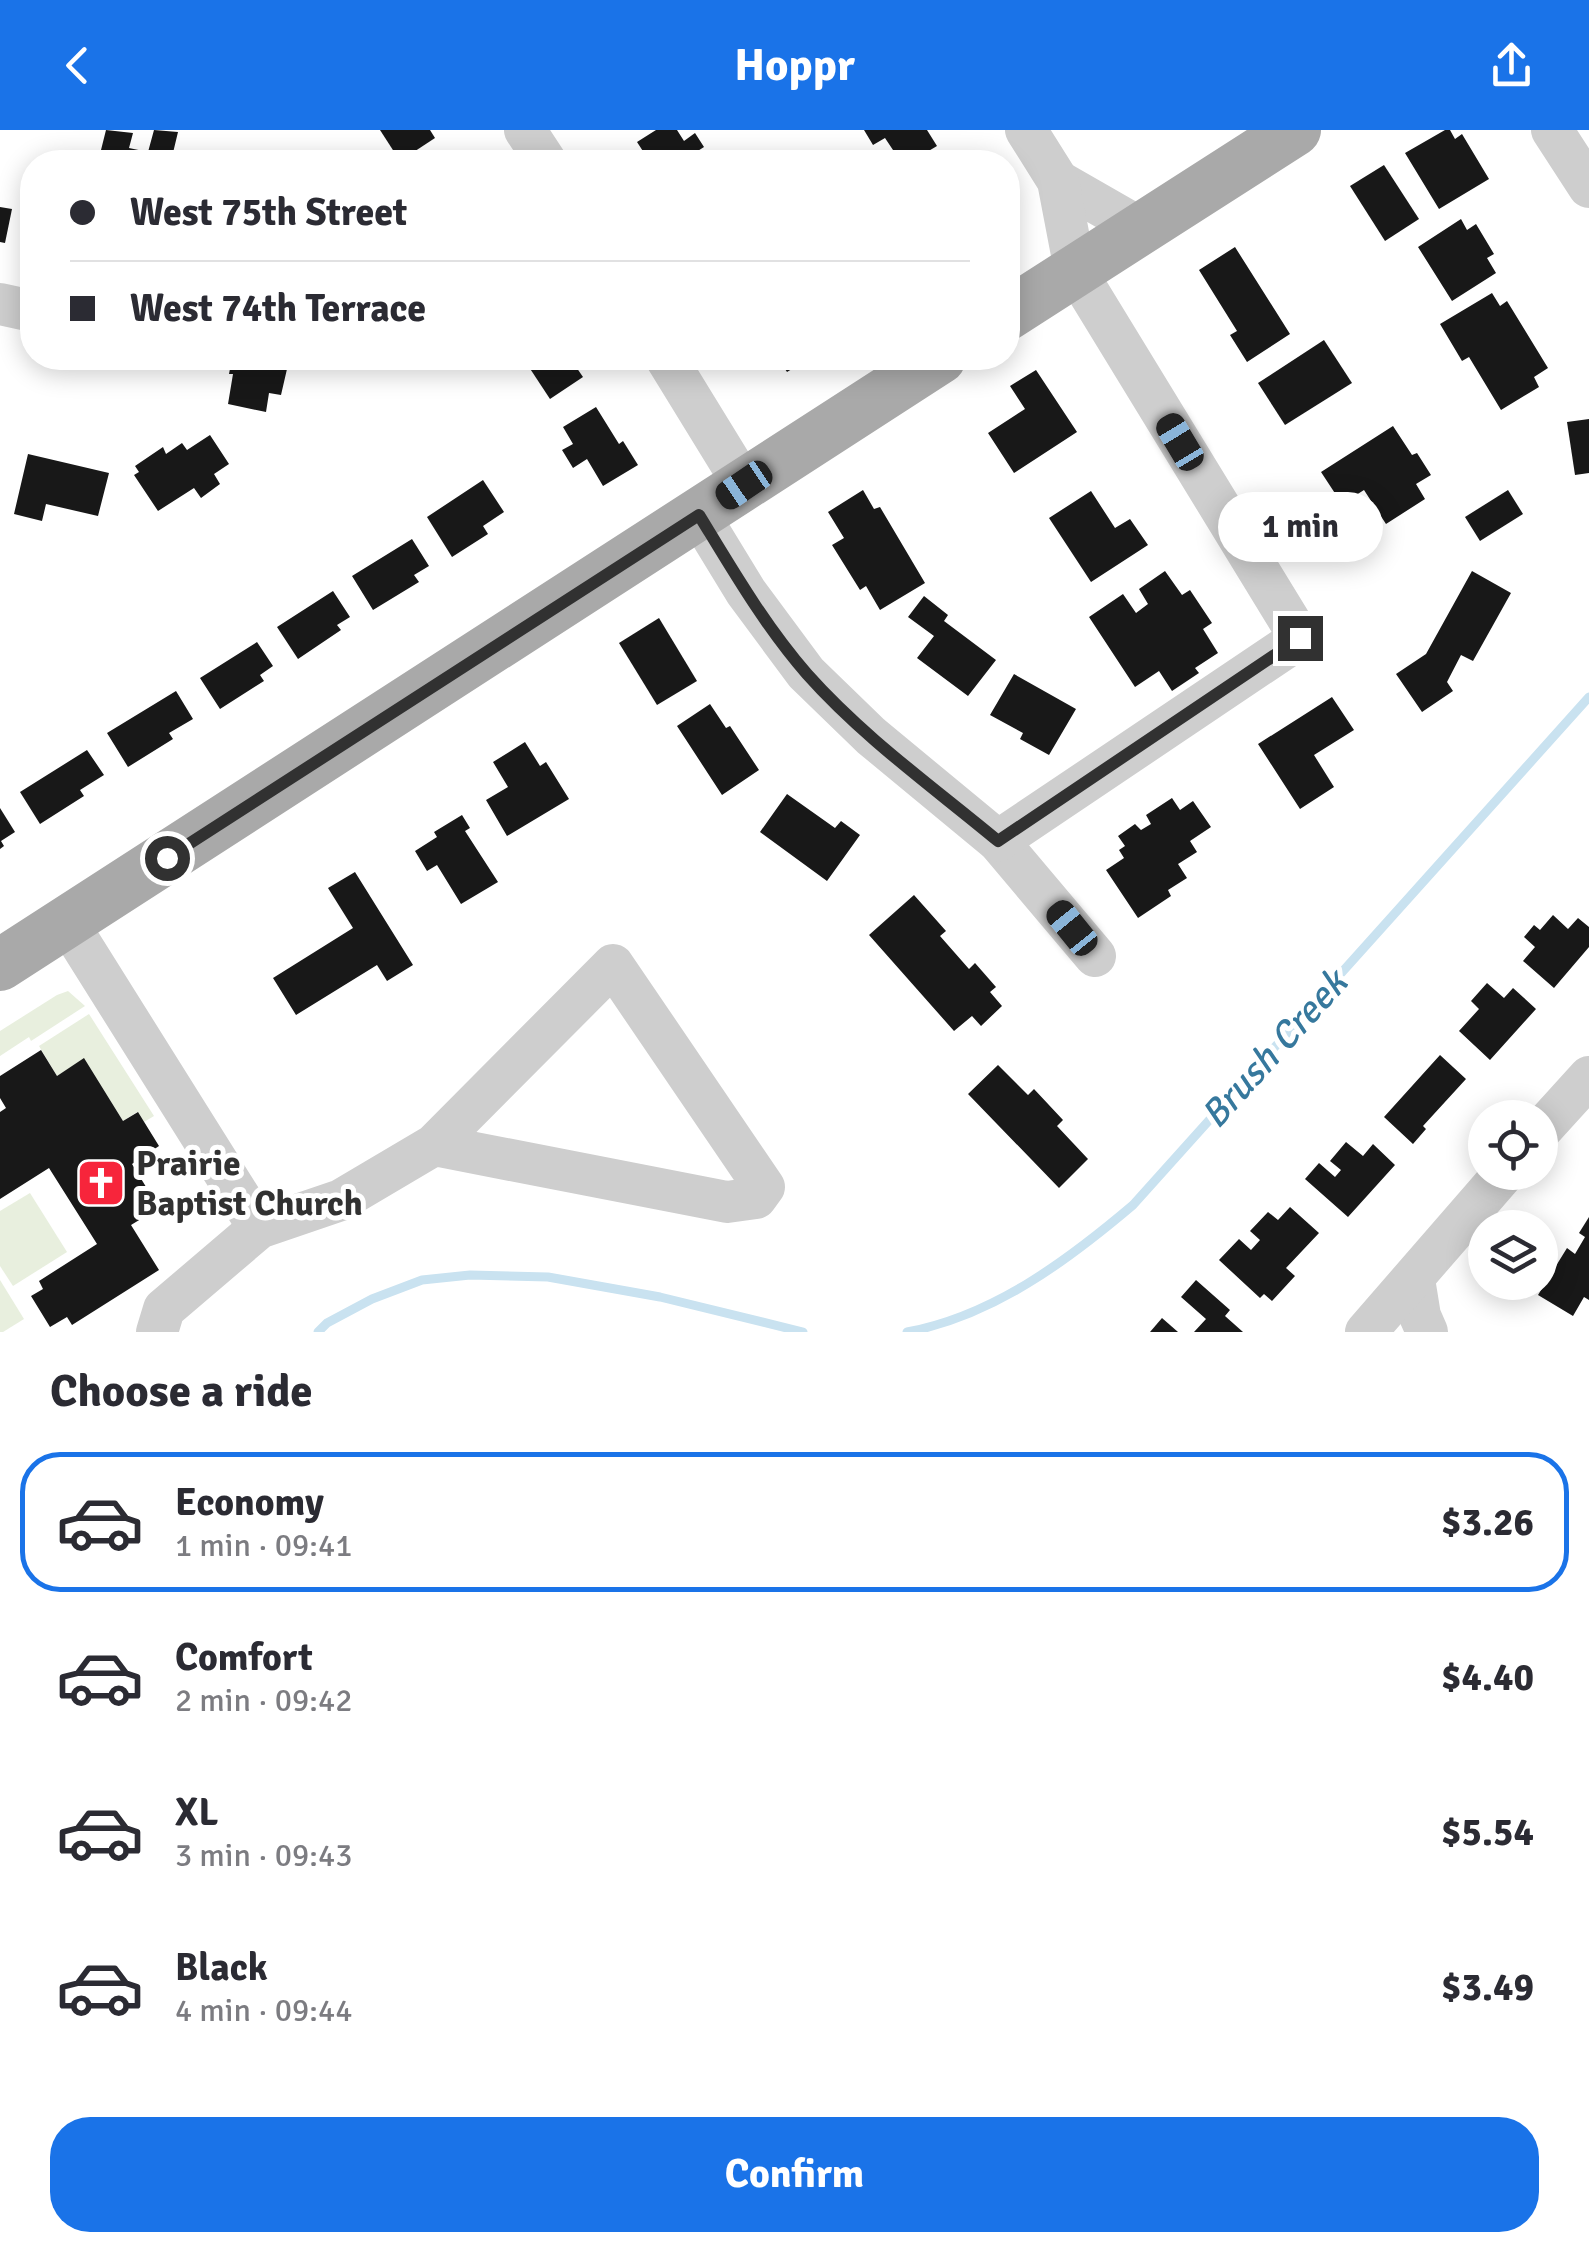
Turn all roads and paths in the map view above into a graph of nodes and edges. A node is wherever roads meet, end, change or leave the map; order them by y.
1 (1026, 130) edge
2 (1295, 130) edge
3 (1552, 130) edge
4 (1058, 181) junction
5 (1589, 187) edge
6 (1140, 228) junction
7 (1075, 270) junction
8 (1020, 306) edge
9 (673, 370) edge
10 (921, 370) edge
11 (744, 485) junction
12 (699, 515) junction
13 (998, 841) junction
14 (67, 922) junction
15 (1095, 956) dead end
16 (0, 965) edge
17 (1589, 1077) edge
18 (1558, 1112) edge
19 (434, 1145) junction
20 (1490, 1190) edge
21 (259, 1228) junction
22 (1414, 1279) junction
23 (155, 1324) edge
24 (1366, 1332) edge
25 (1427, 1332) edge

1 - 4 street
2 - 6 main road
3 - 5 street
4 - 6 street
4 - 7 street
6 - 7 main road
7 - 8 main road
7 - 13 street
9 - 11 street
10 - 11 main road
11 - 12 main road
12 - 13 street
12 - 14 main road
13 - 15 street
14 - 16 main road
14 - 21 street
17 - 18 street
19 - 19 street
19 - 21 street
20 - 22 street
21 - 23 street
22 - 24 street
22 - 25 street

